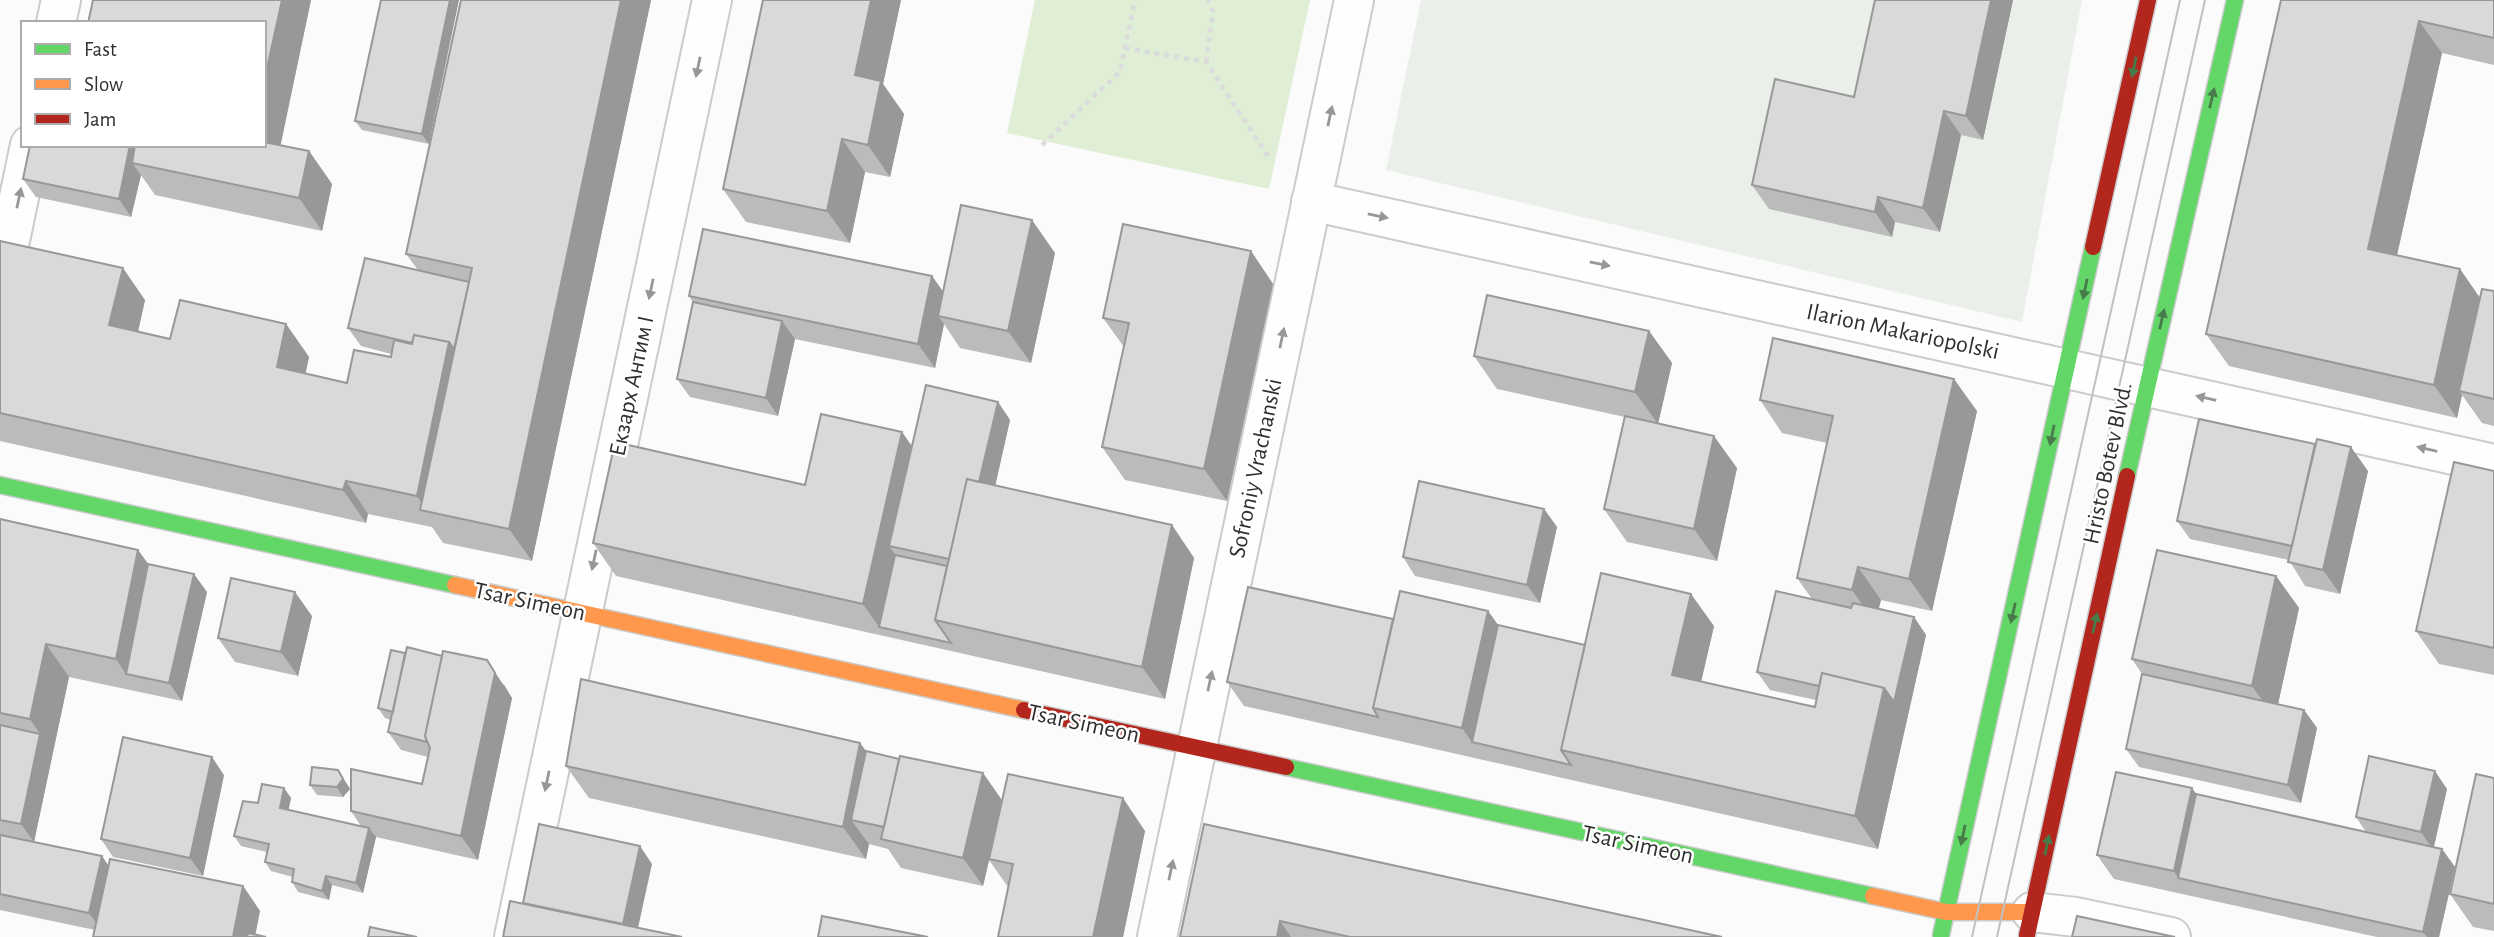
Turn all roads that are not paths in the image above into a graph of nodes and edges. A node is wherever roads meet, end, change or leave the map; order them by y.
1 (61, 0) edge
2 (712, 0) edge
3 (1354, 0) edge
4 (2148, 0) edge
5 (2235, 0) edge
6 (56, 21) edge
7 (30, 147) edge
8 (1311, 201) junction
9 (0, 288) edge
10 (2067, 368) junction
11 (2147, 386) junction
12 (2494, 464) edge
13 (0, 485) edge
14 (583, 613) junction
15 (1196, 747) junction
16 (1946, 912) junction
17 (2030, 924) edge
18 (514, 937) edge
19 (1157, 937) edge
20 (1940, 937) edge
21 (2171, 937) edge

1 - 6 street
2 -> 14 street, Екзарх Антим I
8 -> 3 street, Sofroniy Vrachanski
4 -> 10 street
11 -> 5 street, Hristo Botev Blvd.
9 -> 7 street
8 -> 10 street, Ilarion Makariopolski
15 -> 8 street, Sofroniy Vrachanski
10 - 11 street, Ilarion Makariopolski
10 -> 16 street
12 -> 11 street, Ilarion Makariopolski
17 -> 11 street, Hristo Botev Blvd.
13 - 14 street, Tsar Simeon
14 - 15 street, Tsar Simeon
14 -> 18 street, Екзарх Антим I
15 - 16 street, Tsar Simeon
19 -> 15 street, Sofroniy Vrachanski
16 - 17 street, Tsar Simeon
16 - 20 street
17 - 21 street, Tsar Simeon

